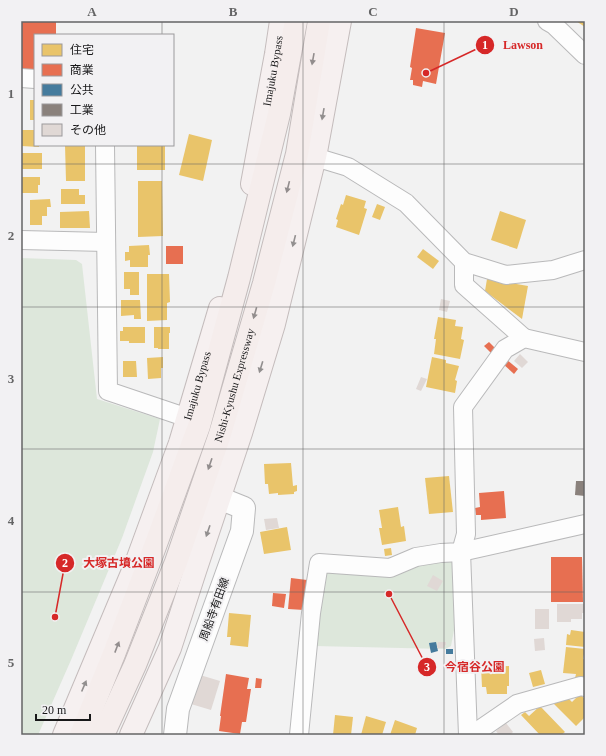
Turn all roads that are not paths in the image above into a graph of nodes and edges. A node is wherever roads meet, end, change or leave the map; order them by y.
1 (281, 21) edge
2 (296, 21) edge
3 (319, 21) edge
4 (340, 21) edge
5 (547, 21) edge
6 (585, 55) edge
7 (21, 78) edge
8 (34, 79) edge
9 (105, 146) edge
10 (315, 157) junction
11 (21, 240) edge
12 (106, 242) junction
13 (585, 260) edge
14 (464, 262) junction
15 (524, 338) junction
16 (585, 352) edge
17 (188, 418) junction
18 (219, 498) junction
19 (585, 524) edge
20 (461, 552) junction
21 (585, 687) edge
22 (64, 735) edge
23 (81, 735) edge
24 (103, 735) edge
25 (131, 735) edge
26 (175, 735) edge
27 (299, 735) edge
28 (468, 735) edge
29 (472, 735) edge

1 - 17 highway, Imajuku Bypass
23 -> 2 highway, Nishi-Kyushu Expressway
3 -> 24 highway, Nishi-Kyushu Expressway
4 -> 10 highway
5 - 6 street
7 - 8 street
9 - 12 street
10 - 14 street
10 -> 18 highway
11 - 12 street
12 - 17 street
13 - 14 street
14 - 15 street
15 - 16 street
15 - 20 street
22 -> 17 highway, Imajuku Bypass
18 -> 25 highway
18 - 26 main road, 周船寺有田線
19 - 20 street
20 - 27 street
20 - 28 street
21 - 29 street

